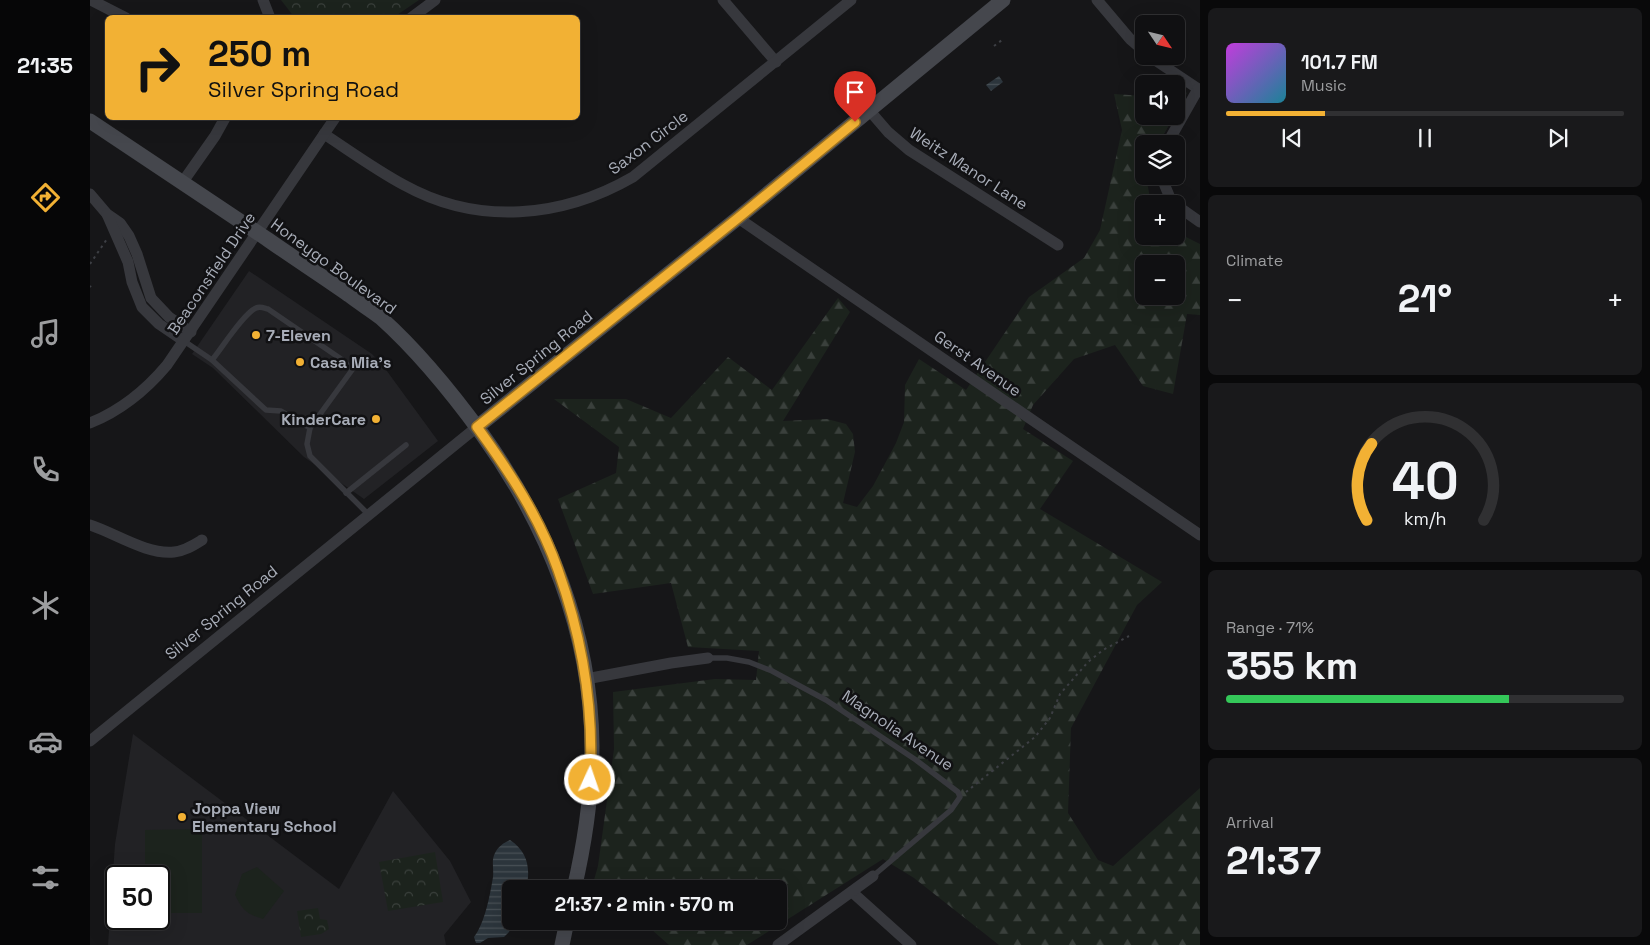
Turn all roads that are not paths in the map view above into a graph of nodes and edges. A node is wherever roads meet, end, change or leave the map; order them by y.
1 (91, 0) edge
2 (434, 0) edge
3 (723, 0) edge
4 (851, 0) edge
5 (1003, 0) edge
6 (1097, 0) edge
7 (120, 15) edge
8 (415, 15) edge
9 (1135, 44) edge
10 (776, 62) junction
11 (1163, 65) edge
12 (1199, 89) edge
13 (869, 110) junction
14 (225, 120) edge
15 (334, 120) edge
16 (90, 121) edge
17 (324, 134) junction
18 (1172, 135) edge
19 (182, 183) junction
20 (90, 194) edge
21 (1185, 211) edge
22 (738, 218) junction
23 (1200, 222) edge
24 (257, 233) junction
25 (1058, 245) dead end
26 (187, 336) junction
27 (212, 360) junction
28 (90, 422) edge
29 (477, 427) junction
30 (310, 428) junction
31 (406, 445) dead end
32 (346, 493) junction
33 (369, 515) junction
34 (90, 525) edge
35 (1200, 535) edge
36 (202, 540) dead end
37 (708, 658) joint
38 (586, 679) junction
39 (90, 741) edge
40 (873, 876) joint
41 (576, 880) edge
42 (852, 892) junction
43 (565, 930) edge
44 (782, 944) edge
45 (562, 945) edge
46 (911, 945) edge

1 - 7 street
2 - 8 street
3 - 10 street
4 - 10 street, Saxon Circle
5 - 13 main road, Silver Spring Road
6 - 9 street
10 - 17 street, Saxon Circle
11 - 12 street
12 - 18 street
13 - 22 main road, Silver Spring Road
13 - 25 street, Weitz Manor Lane
14 - 19 street
15 - 17 street, Beaconsfield Drive
16 - 19 main road, Honeygo Boulevard
17 - 24 street, Beaconsfield Drive
19 - 24 main road, Honeygo Boulevard
20 - 26 street
21 - 23 street
22 - 29 main road, Silver Spring Road
22 - 35 street, Gerst Avenue
24 - 26 street, Beaconsfield Drive
24 - 29 main road, Honeygo Boulevard
26 - 27 lane
26 - 28 street, Beaconsfield Drive
27 - 30 lane
27 - 30 lane
29 - 33 street, Silver Spring Road
29 - 38 main road, Honeygo Boulevard
30 - 32 lane
31 - 32 lane
32 - 33 lane
33 - 39 street, Silver Spring Road
34 - 36 street
37 - 38 street, Magnolia Avenue
37 - 40 lane, Magnolia Avenue
38 - 41 main road, Honeygo Boulevard
40 - 42 street
42 - 44 street
42 - 46 street
43 - 45 main road

